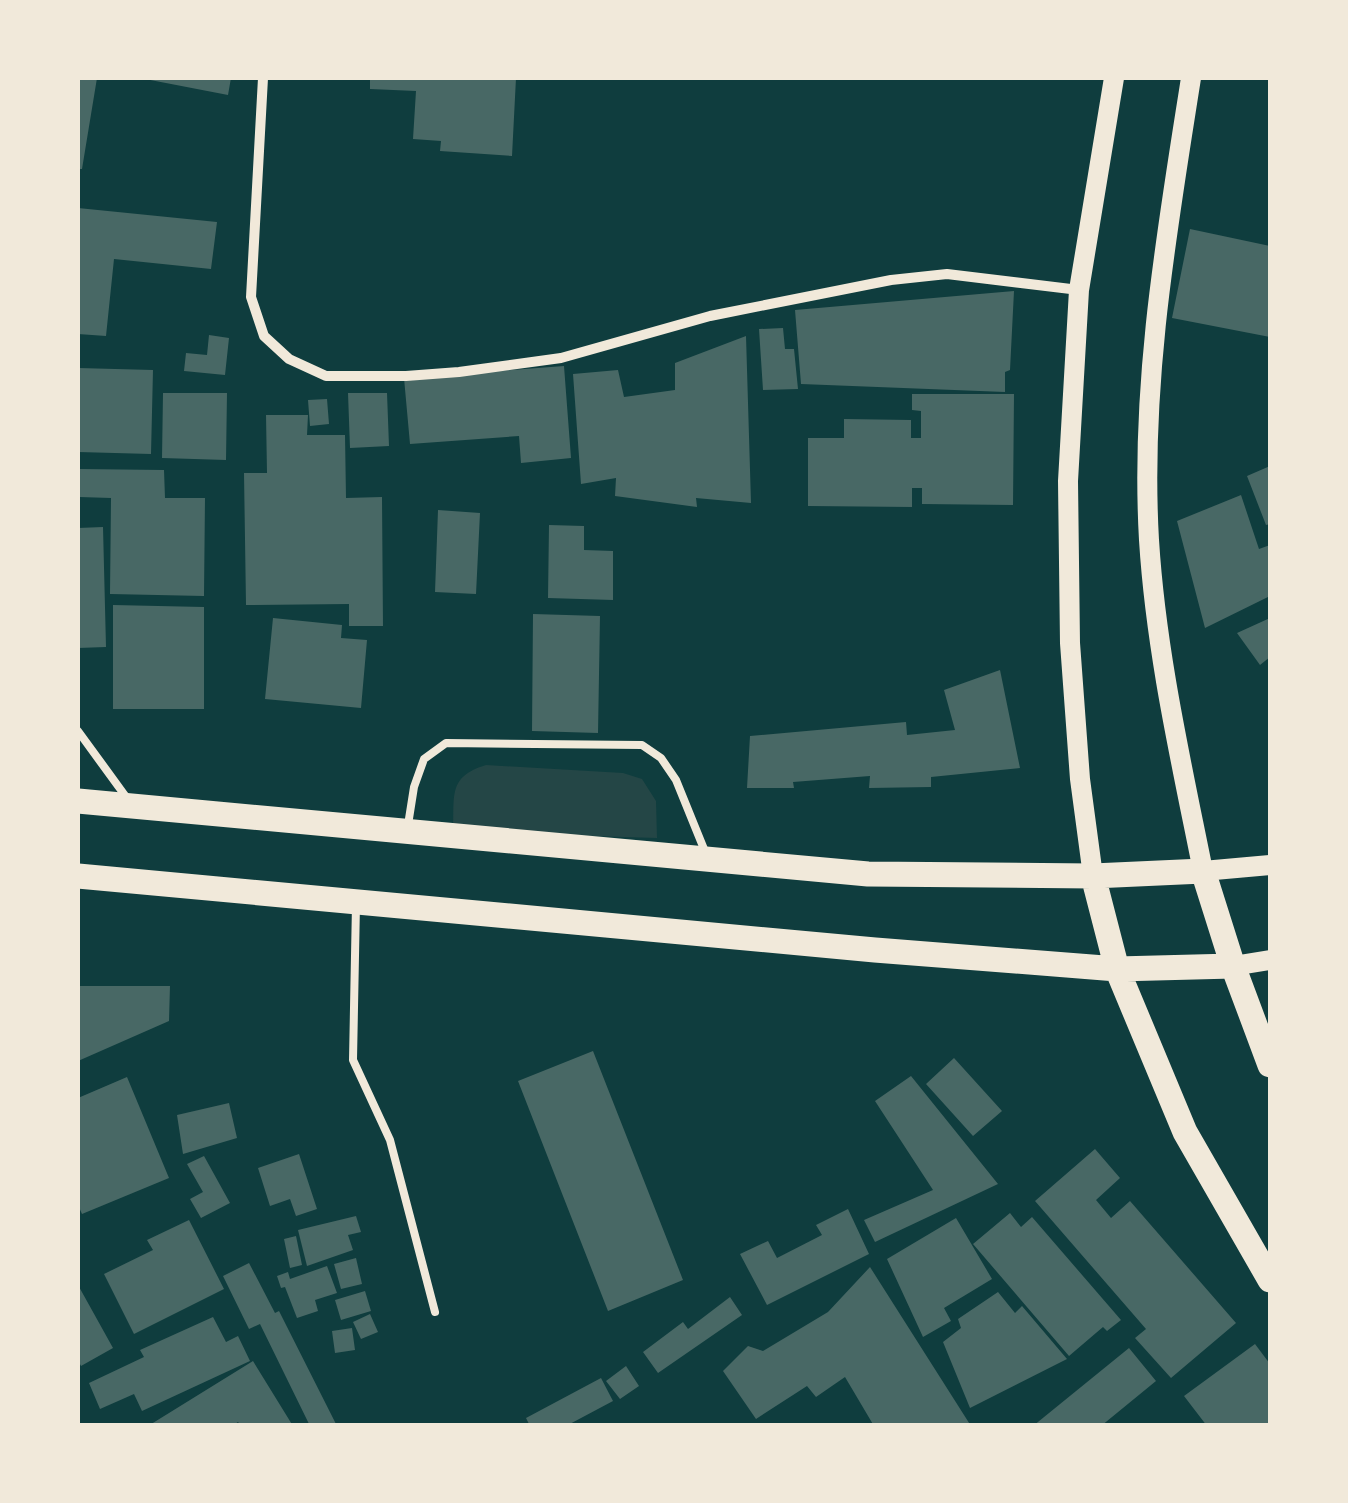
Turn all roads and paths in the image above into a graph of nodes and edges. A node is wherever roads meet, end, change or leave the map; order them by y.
1 (264, 78) edge
2 (1114, 78) edge
3 (1191, 78) edge
4 (1079, 290) junction
5 (78, 731) edge
6 (78, 801) edge
7 (132, 804) junction
8 (406, 833) junction
9 (708, 858) junction
10 (1270, 865) edge
11 (1203, 870) junction
12 (78, 876) edge
13 (1093, 876) junction
14 (356, 900) junction
15 (1270, 960) edge
16 (1232, 966) junction
17 (1117, 969) junction
18 (1270, 1065) edge
19 (1270, 1280) edge
20 (434, 1312) dead end

1 - 4 street
2 - 4 main road
3 - 11 main road
4 - 13 main road
5 - 7 lane
6 - 7 main road
7 - 8 main road
8 - 9 main road
8 - 9 lane
9 - 13 main road
10 - 11 main road
11 - 13 main road
11 - 16 main road
12 - 14 main road
13 - 17 main road
14 - 17 main road
14 - 20 lane
15 - 16 main road
16 - 17 main road
16 - 18 main road
17 - 19 main road

